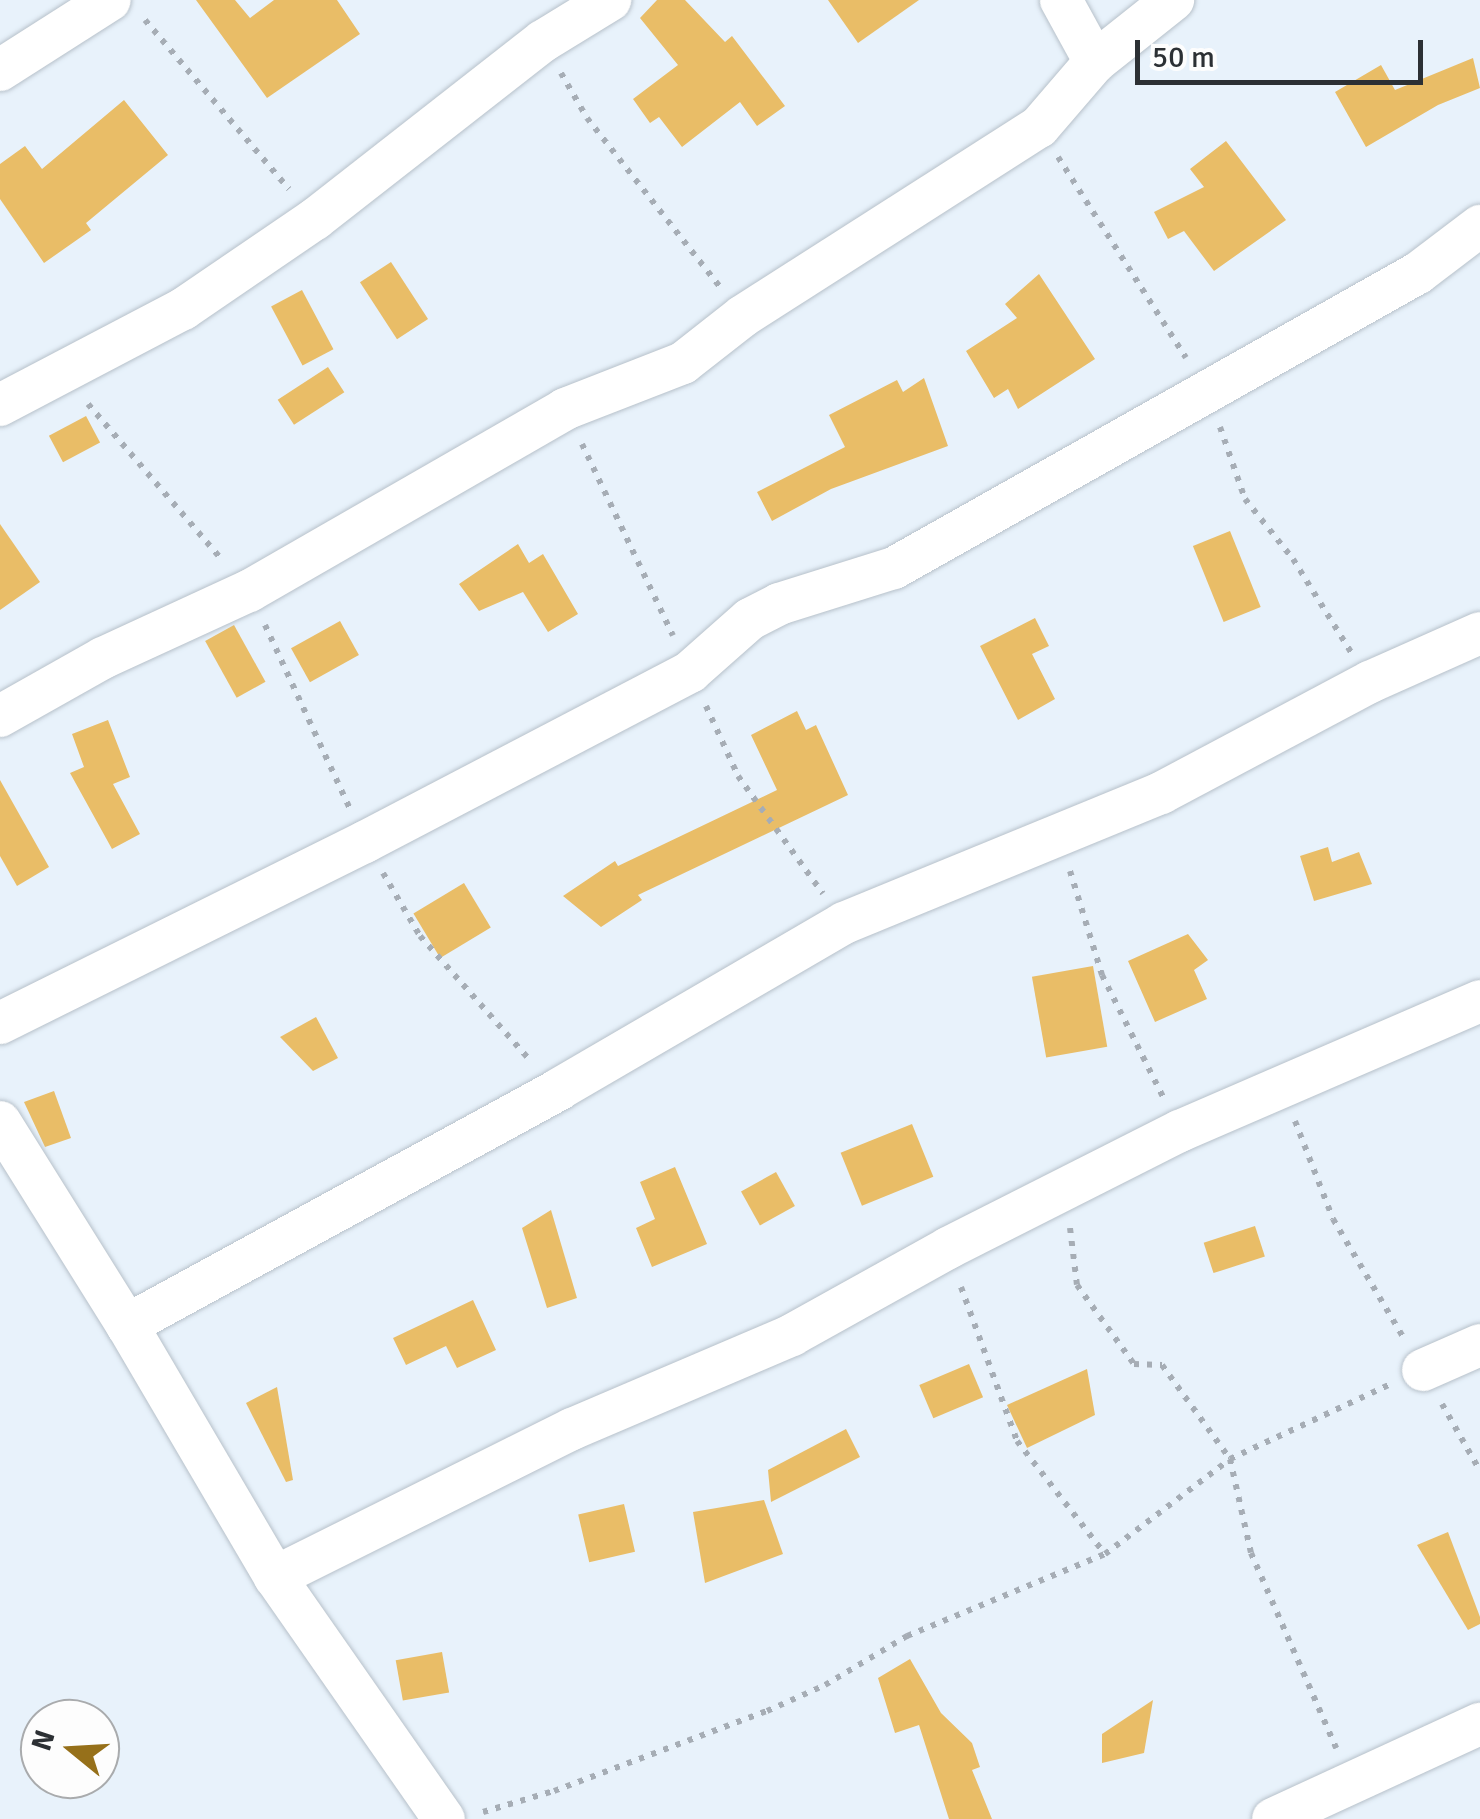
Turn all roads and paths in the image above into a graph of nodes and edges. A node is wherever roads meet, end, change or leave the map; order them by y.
1 (610, 0) edge
2 (1061, 0) edge
3 (1173, 0) edge
4 (125, 7) edge
5 (543, 42) junction
6 (1095, 62) junction
7 (0, 70) edge
8 (315, 219) junction
9 (1480, 226) edge
10 (744, 316) junction
11 (60, 373) junction
12 (0, 405) edge
13 (249, 590) junction
14 (1480, 633) edge
15 (0, 716) edge
16 (1059, 836) junction
17 (365, 842) junction
18 (1480, 1001) edge
19 (0, 1023) edge
20 (1282, 1087) junction
21 (559, 1089) junction
22 (0, 1122) edge
23 (1180, 1131) junction
24 (1065, 1192) junction
25 (948, 1248) junction
26 (127, 1325) junction
27 (1480, 1344) edge
28 (1423, 1370) junction
29 (1230, 1459) junction
30 (1480, 1471) edge
31 (1105, 1554) junction
32 (276, 1578) junction
33 (1480, 1724) edge
34 (1350, 1782) junction
35 (459, 1817) edge
36 (1273, 1819) edge

1 - 5 street
2 - 6 street
3 - 6 street
4 - 7 street
4 - 8 path
5 - 8 street
5 - 10 path
6 - 10 street
8 - 11 street
9 - 17 street
10 - 13 street
11 - 12 street
11 - 13 path
13 - 15 street
13 - 17 path
14 - 16 street
16 - 21 street
16 - 23 path
17 - 19 street
17 - 21 path
18 - 20 street
20 - 23 street
20 - 28 path
21 - 26 street
22 - 26 street
23 - 24 street
24 - 25 street
24 - 29 path
25 - 31 path
25 - 32 street
26 - 32 street
27 - 28 street
28 - 29 path
28 - 30 path
29 - 31 path
29 - 34 path
31 - 35 path
32 - 35 street
33 - 34 street
34 - 36 street

